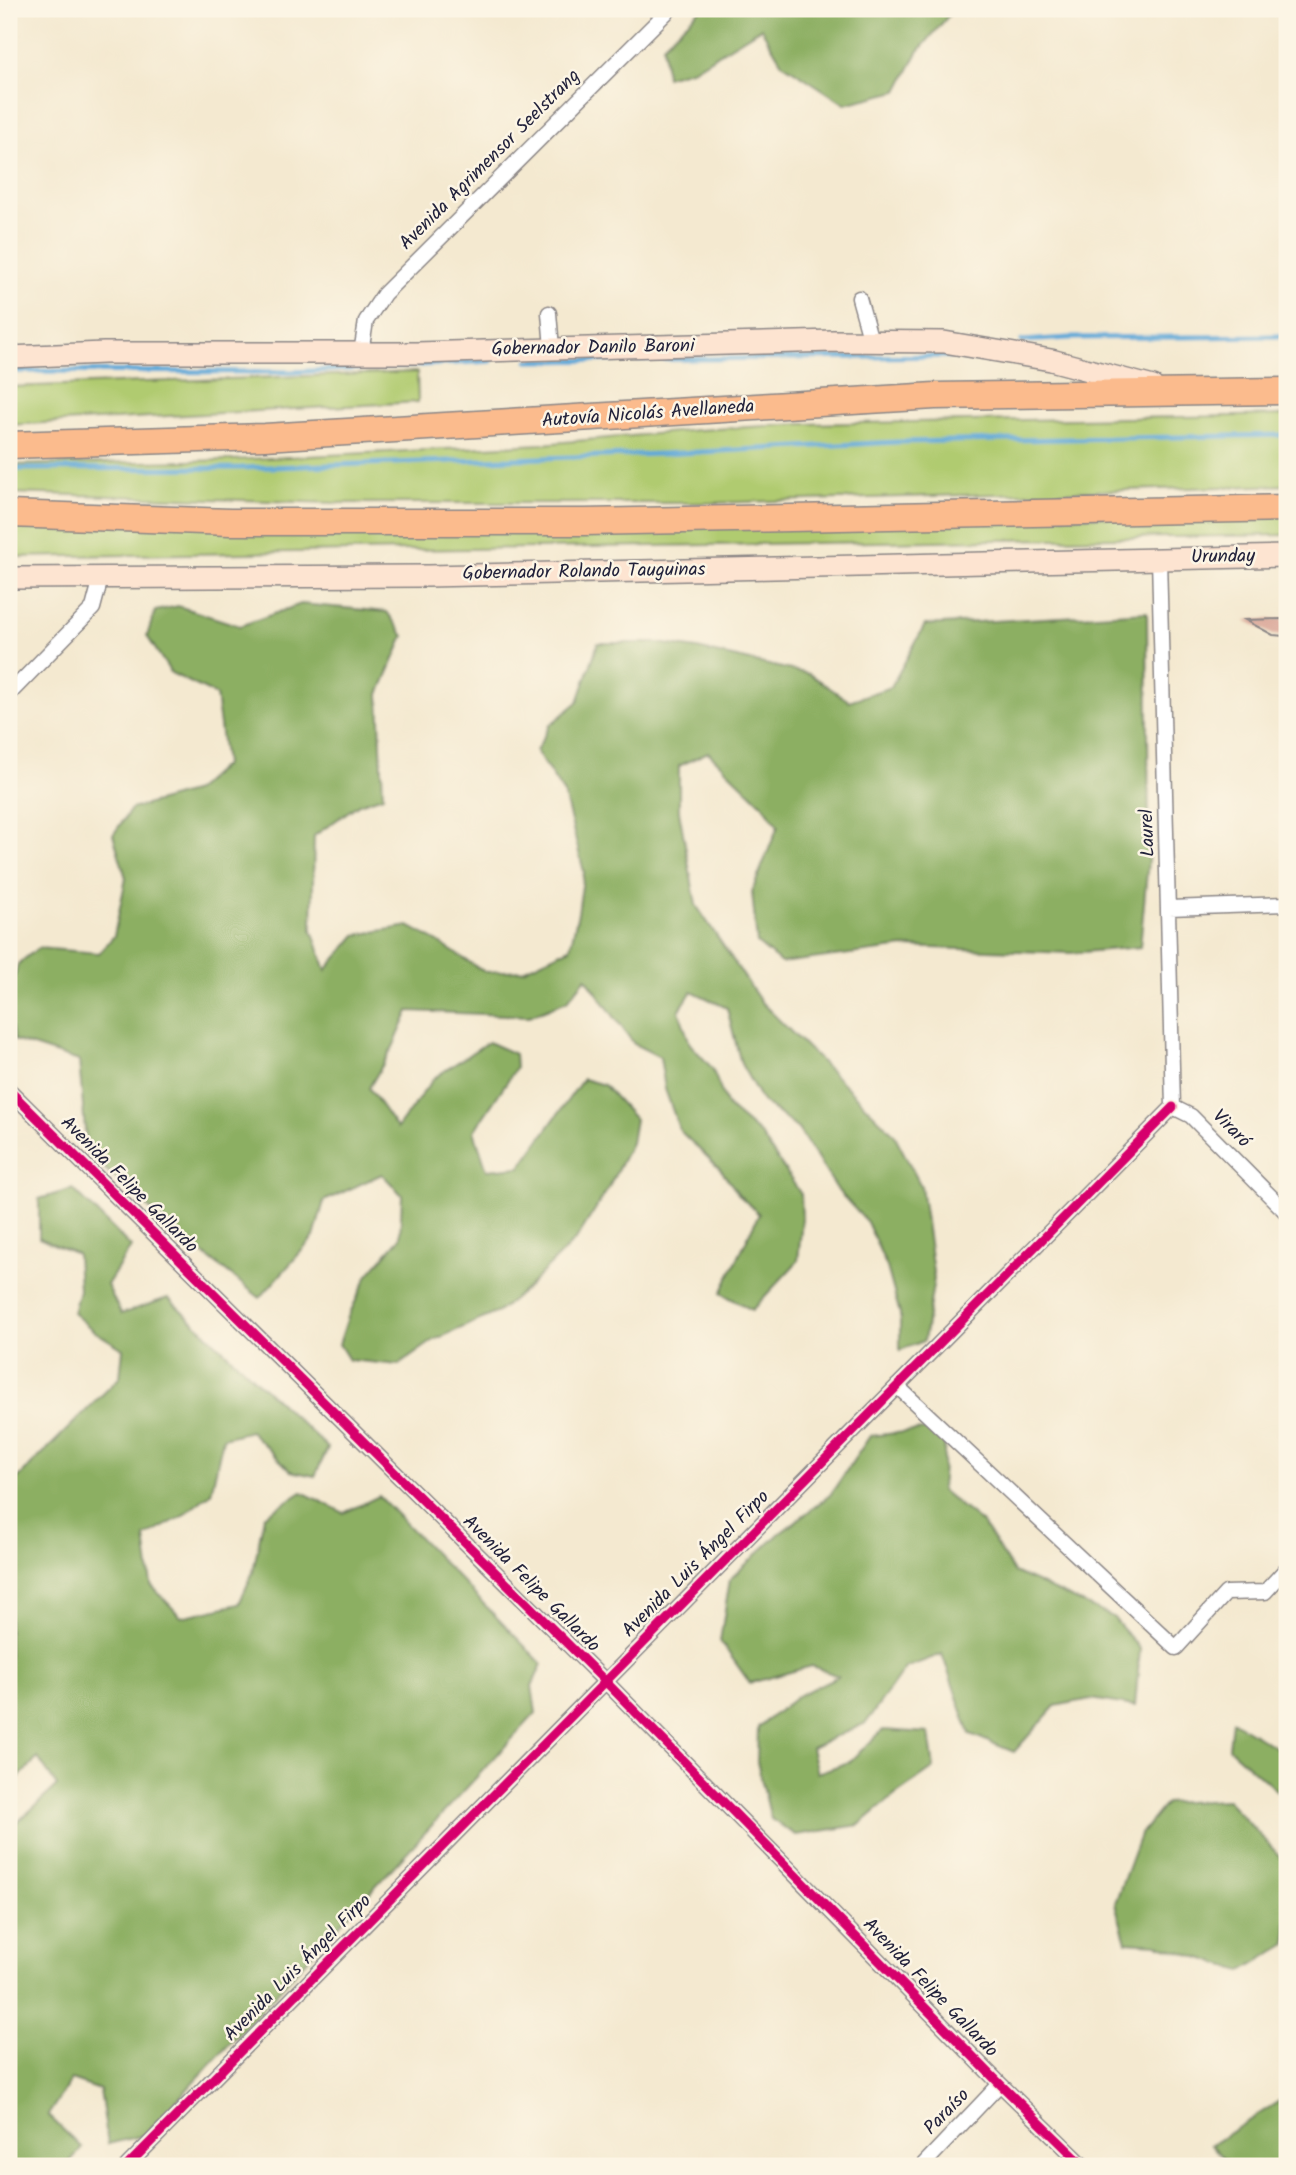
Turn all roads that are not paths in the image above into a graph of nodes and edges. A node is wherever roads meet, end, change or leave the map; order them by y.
1 (670, 9) edge
2 (859, 298) dead end
3 (549, 313) dead end
4 (871, 341) junction
5 (552, 348) junction
6 (361, 353) junction
7 (9, 357) edge
8 (1286, 391) edge
9 (1172, 392) junction
10 (9, 445) edge
11 (1287, 508) edge
12 (9, 514) edge
13 (1287, 556) edge
14 (1159, 558) junction
15 (9, 578) edge
16 (101, 578) junction
17 (9, 694) edge
18 (1287, 904) edge
19 (1169, 908) junction
20 (9, 1090) edge
21 (1173, 1107) junction
22 (1287, 1213) edge
23 (897, 1386) junction
24 (1287, 1568) edge
25 (605, 1681) junction
26 (1000, 2084) junction
27 (127, 2166) edge
28 (922, 2166) edge
29 (1084, 2166) edge

1 - 6 street, Avenida Agrimensor Seelstrang
2 - 4 street
3 - 5 street
4 - 5 street, Gobernador Danilo Baroni
4 - 9 street, Gobernador Danilo Baroni
5 - 6 street, Gobernador Danilo Baroni
6 - 7 street, Gobernador Danilo Baroni
8 - 9 highway, Autovía Nicolás Avellaneda
9 - 10 highway, Autovía Nicolás Avellaneda
11 - 12 highway
13 - 14 street, Urunday
14 - 16 street, Gobernador Rolando Tauguinas
14 - 19 street, Laurel
15 - 16 street, Gobernador Rolando Tauguinas
16 - 17 street
18 - 19 street
19 - 21 street, Laurel
20 - 25 street, Avenida Felipe Gallardo
21 - 22 street, Viraró
21 - 23 street, Avenida Luis Ángel Firpo
23 - 24 street
23 - 25 street, Avenida Luis Ángel Firpo
25 - 26 street, Avenida Felipe Gallardo
25 - 27 street, Avenida Luis Ángel Firpo
26 - 28 street, Paraíso
26 - 29 street, Avenida Felipe Gallardo

